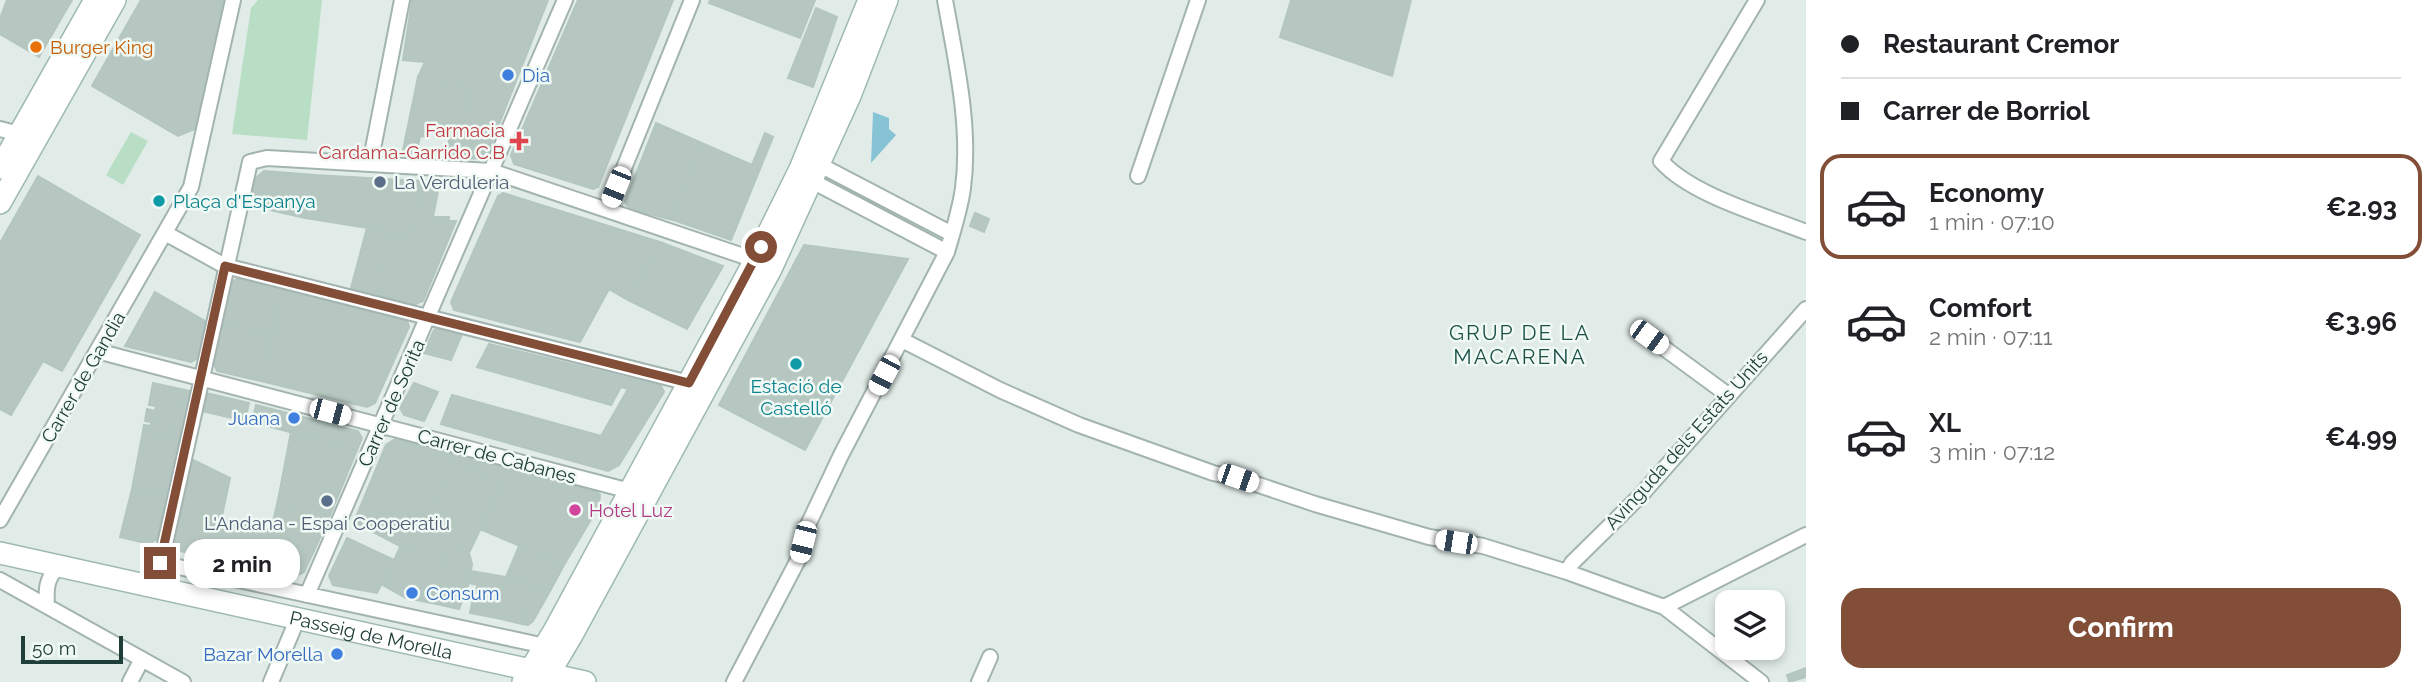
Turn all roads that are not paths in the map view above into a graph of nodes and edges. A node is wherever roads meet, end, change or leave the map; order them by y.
1 (95, 0) edge
2 (115, 0) edge
3 (233, 0) edge
4 (402, 0) edge
5 (565, 0) edge
6 (692, 0) edge
7 (869, 0) edge
8 (887, 0) edge
9 (945, 0) edge
10 (1198, 0) edge
11 (1757, 0) edge
12 (16, 138) edge
13 (370, 164) junction
14 (0, 168) edge
15 (491, 171) junction
16 (811, 172) junction
17 (1139, 176) dead end
18 (0, 203) edge
19 (607, 210) junction
20 (1806, 232) edge
21 (164, 233) junction
22 (952, 234) junction
23 (947, 252) junction
24 (755, 260) junction
25 (225, 266) junction
26 (1806, 309) edge
27 (428, 317) junction
28 (1649, 337) dead end
29 (902, 340) junction
30 (97, 351) junction
31 (202, 379) junction
32 (689, 383) junction
33 (1728, 395) junction
34 (381, 425) junction
35 (630, 491) junction
36 (0, 520) edge
37 (1806, 534) edge
38 (0, 553) edge
39 (160, 563) junction
40 (58, 568) junction
41 (1567, 572) junction
42 (0, 580) edge
43 (155, 589) junction
44 (307, 595) junction
45 (47, 606) junction
46 (1664, 607) junction
47 (297, 620) junction
48 (545, 646) junction
49 (990, 657) dead end
50 (142, 659) junction
51 (536, 677) edge
52 (130, 682) edge
53 (183, 682) edge
54 (271, 682) edge
55 (586, 682) edge
56 (734, 682) edge
57 (979, 682) edge
58 (1761, 682) edge

1 - 12 main road
2 - 12 main road
3 - 21 street, Carrer de Gandia
4 - 13 street
5 - 15 street, Carrer de Sorita
6 - 19 street
7 - 16 main road
8 - 16 main road
9 - 22 street
10 - 17 street
11 - 20 street
12 - 14 main road
12 - 18 main road
13 - 15 street
13 - 25 street
15 - 19 street
15 - 27 street, Carrer de Sorita
16 - 22 street
16 - 23 street
16 - 24 main road
16 - 51 main road
19 - 24 street
21 - 25 street
21 - 30 street, Carrer de Gandia
22 - 23 street
23 - 29 street
24 - 32 main road
25 - 27 street
25 - 31 street
26 - 33 street, Avinguda dels Estats Units
27 - 32 street
27 - 34 street, Carrer de Sorita
28 - 33 street
29 - 41 street
29 - 56 street
30 - 31 street, Carrer de Cabanes
30 - 36 street, Carrer de Gandia
31 - 34 street, Carrer de Cabanes
31 - 39 street
32 - 35 main road
33 - 41 street, Avinguda dels Estats Units
34 - 35 street, Carrer de Cabanes
34 - 44 street, Carrer de Sorita
35 - 48 main road
37 - 46 street
38 - 40 main road, Passeig de Morella
39 - 43 street
39 - 44 street, Passeig de Morella
40 - 43 main road, Passeig de Morella
40 - 45 street
41 - 46 street
42 - 45 street
43 - 47 main road, Passeig de Morella
44 - 48 street, Passeig de Morella
45 - 50 street
46 - 58 street
47 - 51 main road, Passeig de Morella
47 - 54 street
48 - 51 main road
49 - 57 street
50 - 52 street
50 - 53 street
51 - 55 main road, Passeig de Morella

